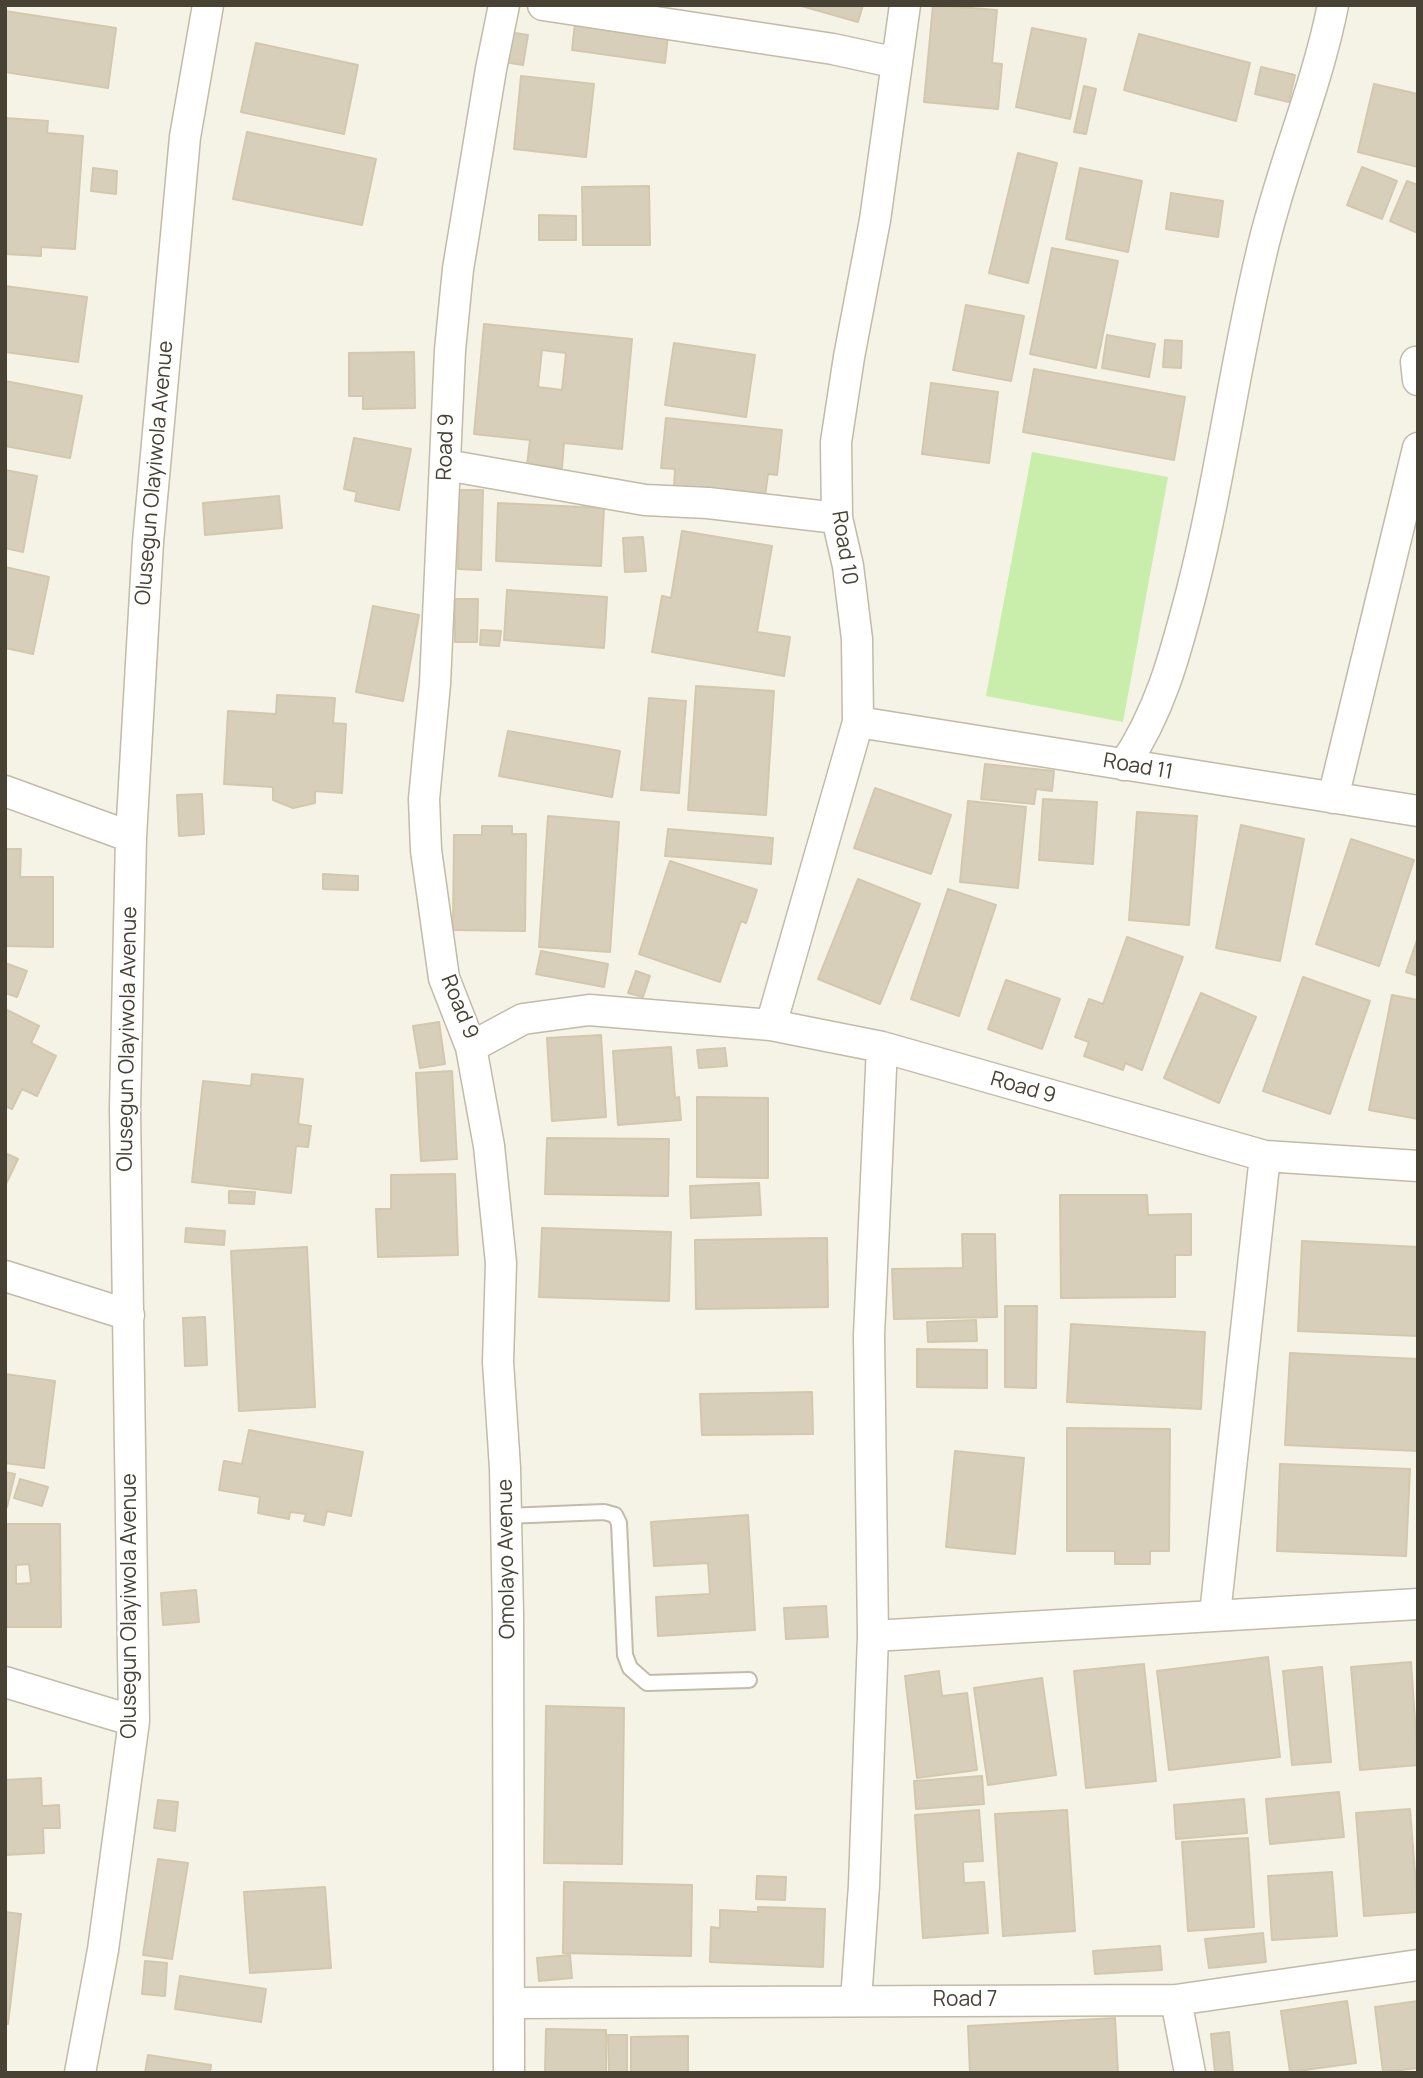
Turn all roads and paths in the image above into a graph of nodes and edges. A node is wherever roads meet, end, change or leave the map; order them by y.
1 (208, 5) edge
2 (504, 5) edge
3 (543, 5) edge
4 (905, 5) edge
5 (1333, 5) edge
6 (897, 63) junction
7 (1418, 448) edge
8 (446, 465) junction
9 (837, 518) junction
10 (858, 722) junction
11 (1124, 765) junction
12 (5, 791) edge
13 (1333, 798) junction
14 (1418, 811) edge
15 (131, 837) junction
16 (771, 1025) junction
17 (471, 1047) junction
18 (882, 1047) junction
19 (1265, 1156) junction
20 (1418, 1166) edge
21 (5, 1276) edge
22 (129, 1315) junction
23 (506, 1516) junction
24 (1418, 1604) edge
25 (1215, 1614) junction
26 (873, 1636) junction
27 (749, 1680) dead end
28 (5, 1682) edge
29 (134, 1721) junction
30 (1418, 1965) edge
31 (856, 2000) junction
32 (1176, 2000) junction
33 (510, 2003) junction
34 (80, 2073) edge
35 (509, 2073) edge
36 (1189, 2073) edge

1 - 15 street, Olusegun Olayiwola Avenue
2 - 8 street, Road 9
3 - 6 street
4 - 6 street, Road 10
5 - 11 street
6 - 9 street, Road 10
7 - 13 street
8 - 9 street
8 - 17 street, Road 9
9 - 10 street, Road 10
10 - 11 street, Road 11
10 - 16 street, Road 10
11 - 13 street, Road 11
12 - 15 street
13 - 14 street, Road 11
15 - 22 street, Olusegun Olayiwola Avenue
16 - 17 street, Road 9
16 - 18 street, Road 9
17 - 23 street, Omolayo Avenue
18 - 19 street, Road 9
18 - 26 street
19 - 20 street, Road 9
19 - 25 street
21 - 22 street
22 - 29 street, Olusegun Olayiwola Avenue
23 - 27 lane
23 - 33 street, Omolayo Avenue
24 - 25 street
25 - 26 street
26 - 31 street
28 - 29 street
29 - 34 street, Olusegun Olayiwola Avenue
30 - 32 street, Road 7
31 - 32 street, Road 7
31 - 33 street, Road 7
32 - 36 street
33 - 35 street, Omolayo Avenue

